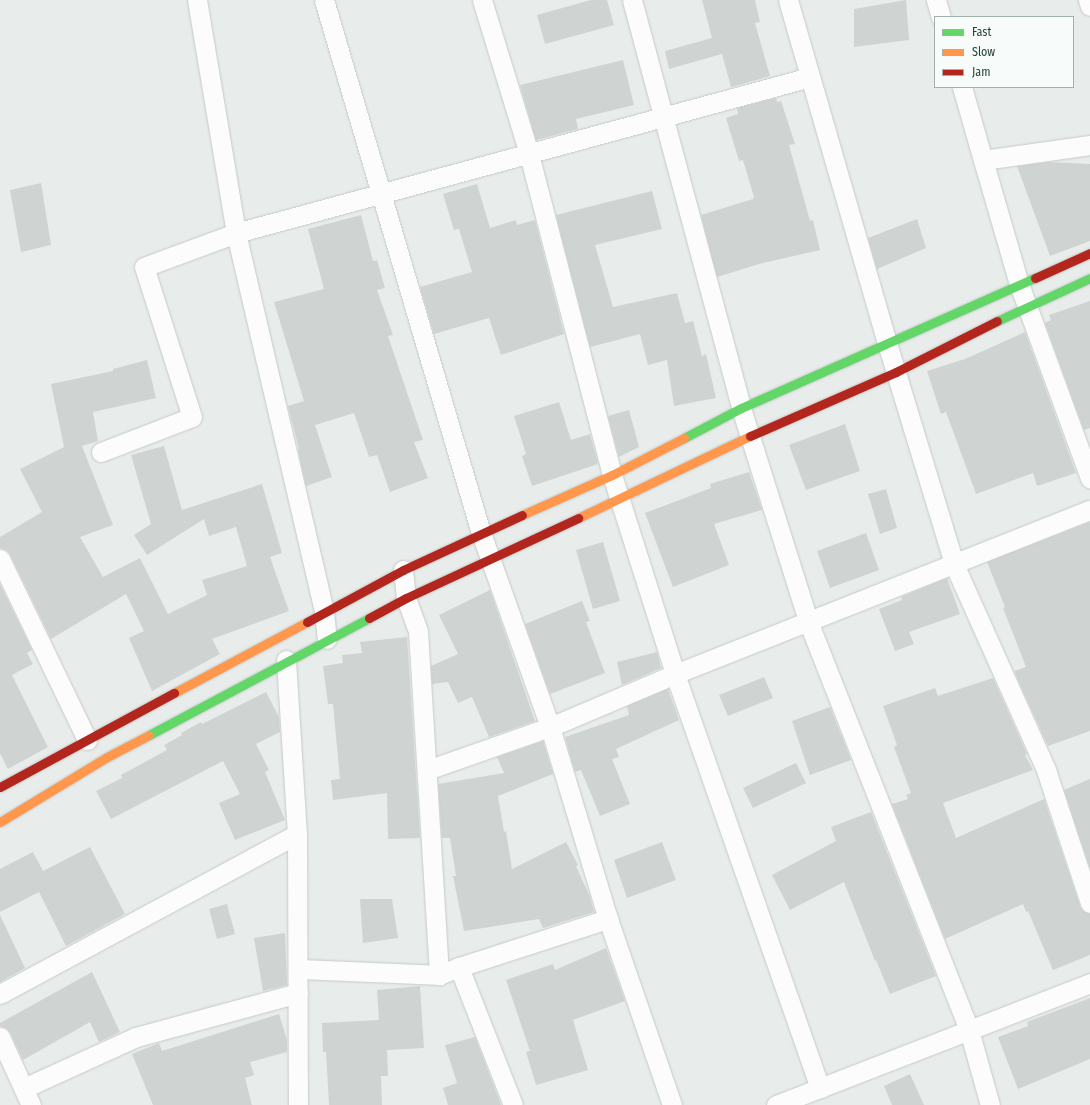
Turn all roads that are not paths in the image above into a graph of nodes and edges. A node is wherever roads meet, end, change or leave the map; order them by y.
1 (197, 0) edge
2 (324, 0) edge
3 (482, 0) edge
4 (632, 0) edge
5 (788, 0) edge
6 (936, 0) edge
7 (1088, 0) edge
8 (1090, 6) edge
9 (941, 16) edge
10 (810, 78) junction
11 (962, 88) edge
12 (665, 117) junction
13 (1090, 145) edge
14 (529, 154) junction
15 (983, 160) junction
16 (382, 194) junction
17 (236, 234) junction
18 (1090, 253) edge
19 (1090, 278) edge
20 (1019, 284) junction
21 (1026, 306) junction
22 (887, 343) junction
23 (896, 372) junction
24 (741, 408) junction
25 (750, 436) junction
26 (101, 452) dead end
27 (612, 475) junction
28 (1090, 478) edge
29 (620, 499) junction
30 (1090, 510) edge
31 (481, 533) junction
32 (0, 559) edge
33 (490, 560) junction
34 (954, 564) junction
35 (403, 570) junction
36 (406, 598) junction
37 (324, 612) junction
38 (808, 621) junction
39 (327, 639) junction
40 (286, 660) junction
41 (675, 674) junction
42 (550, 727) junction
43 (87, 740) junction
44 (427, 770) junction
45 (0, 786) edge
46 (0, 822) edge
47 (297, 834) junction
48 (1090, 903) edge
49 (608, 919) junction
50 (459, 967) junction
51 (298, 970) junction
52 (440, 975) junction
53 (1090, 983) edge
54 (0, 994) edge
55 (298, 994) junction
56 (969, 1030) junction
57 (0, 1037) edge
58 (24, 1088) junction
59 (820, 1088) junction
60 (31, 1105) edge
61 (298, 1105) edge
62 (512, 1105) edge
63 (672, 1105) edge
64 (776, 1105) edge
65 (990, 1105) edge

1 - 17 street
2 - 16 street
3 - 14 street
4 - 12 street
5 - 10 street
6 - 9 street
7 - 8 street
10 - 12 street
10 - 22 street
11 - 15 street
12 - 14 street
12 - 24 street
13 - 15 street
14 - 16 street
14 - 27 street
15 - 20 street
16 - 17 street
16 - 31 street
17 - 26 street
17 - 37 street
18 - 20 main road
19 - 21 main road
20 - 21 street
20 - 22 main road
21 - 23 main road
21 - 28 street
22 - 23 street
22 - 24 main road
23 - 25 main road
23 - 34 street
24 - 25 street
24 - 27 main road
25 - 29 main road
25 - 38 street
27 - 29 street
27 - 31 main road
29 - 33 main road
29 - 41 street
30 - 34 street
31 - 33 street
31 - 35 main road
32 - 43 street
33 - 36 main road
33 - 42 street
34 - 38 street
34 - 48 street
35 - 36 street
35 - 37 main road
36 - 39 main road
36 - 44 street
37 - 39 street
37 - 43 main road
38 - 41 street
38 - 56 street
39 - 40 main road
40 - 46 main road
40 - 47 street
41 - 42 street
41 - 59 street
42 - 44 street
42 - 49 street
43 - 45 main road
44 - 52 street
47 - 51 street
47 - 54 street
49 - 50 street
49 - 63 street
50 - 52 street
50 - 62 street
51 - 52 street
51 - 55 street
53 - 56 street
55 - 58 street
55 - 61 street
56 - 59 street
56 - 65 street
57 - 58 street
58 - 60 street
59 - 64 street

